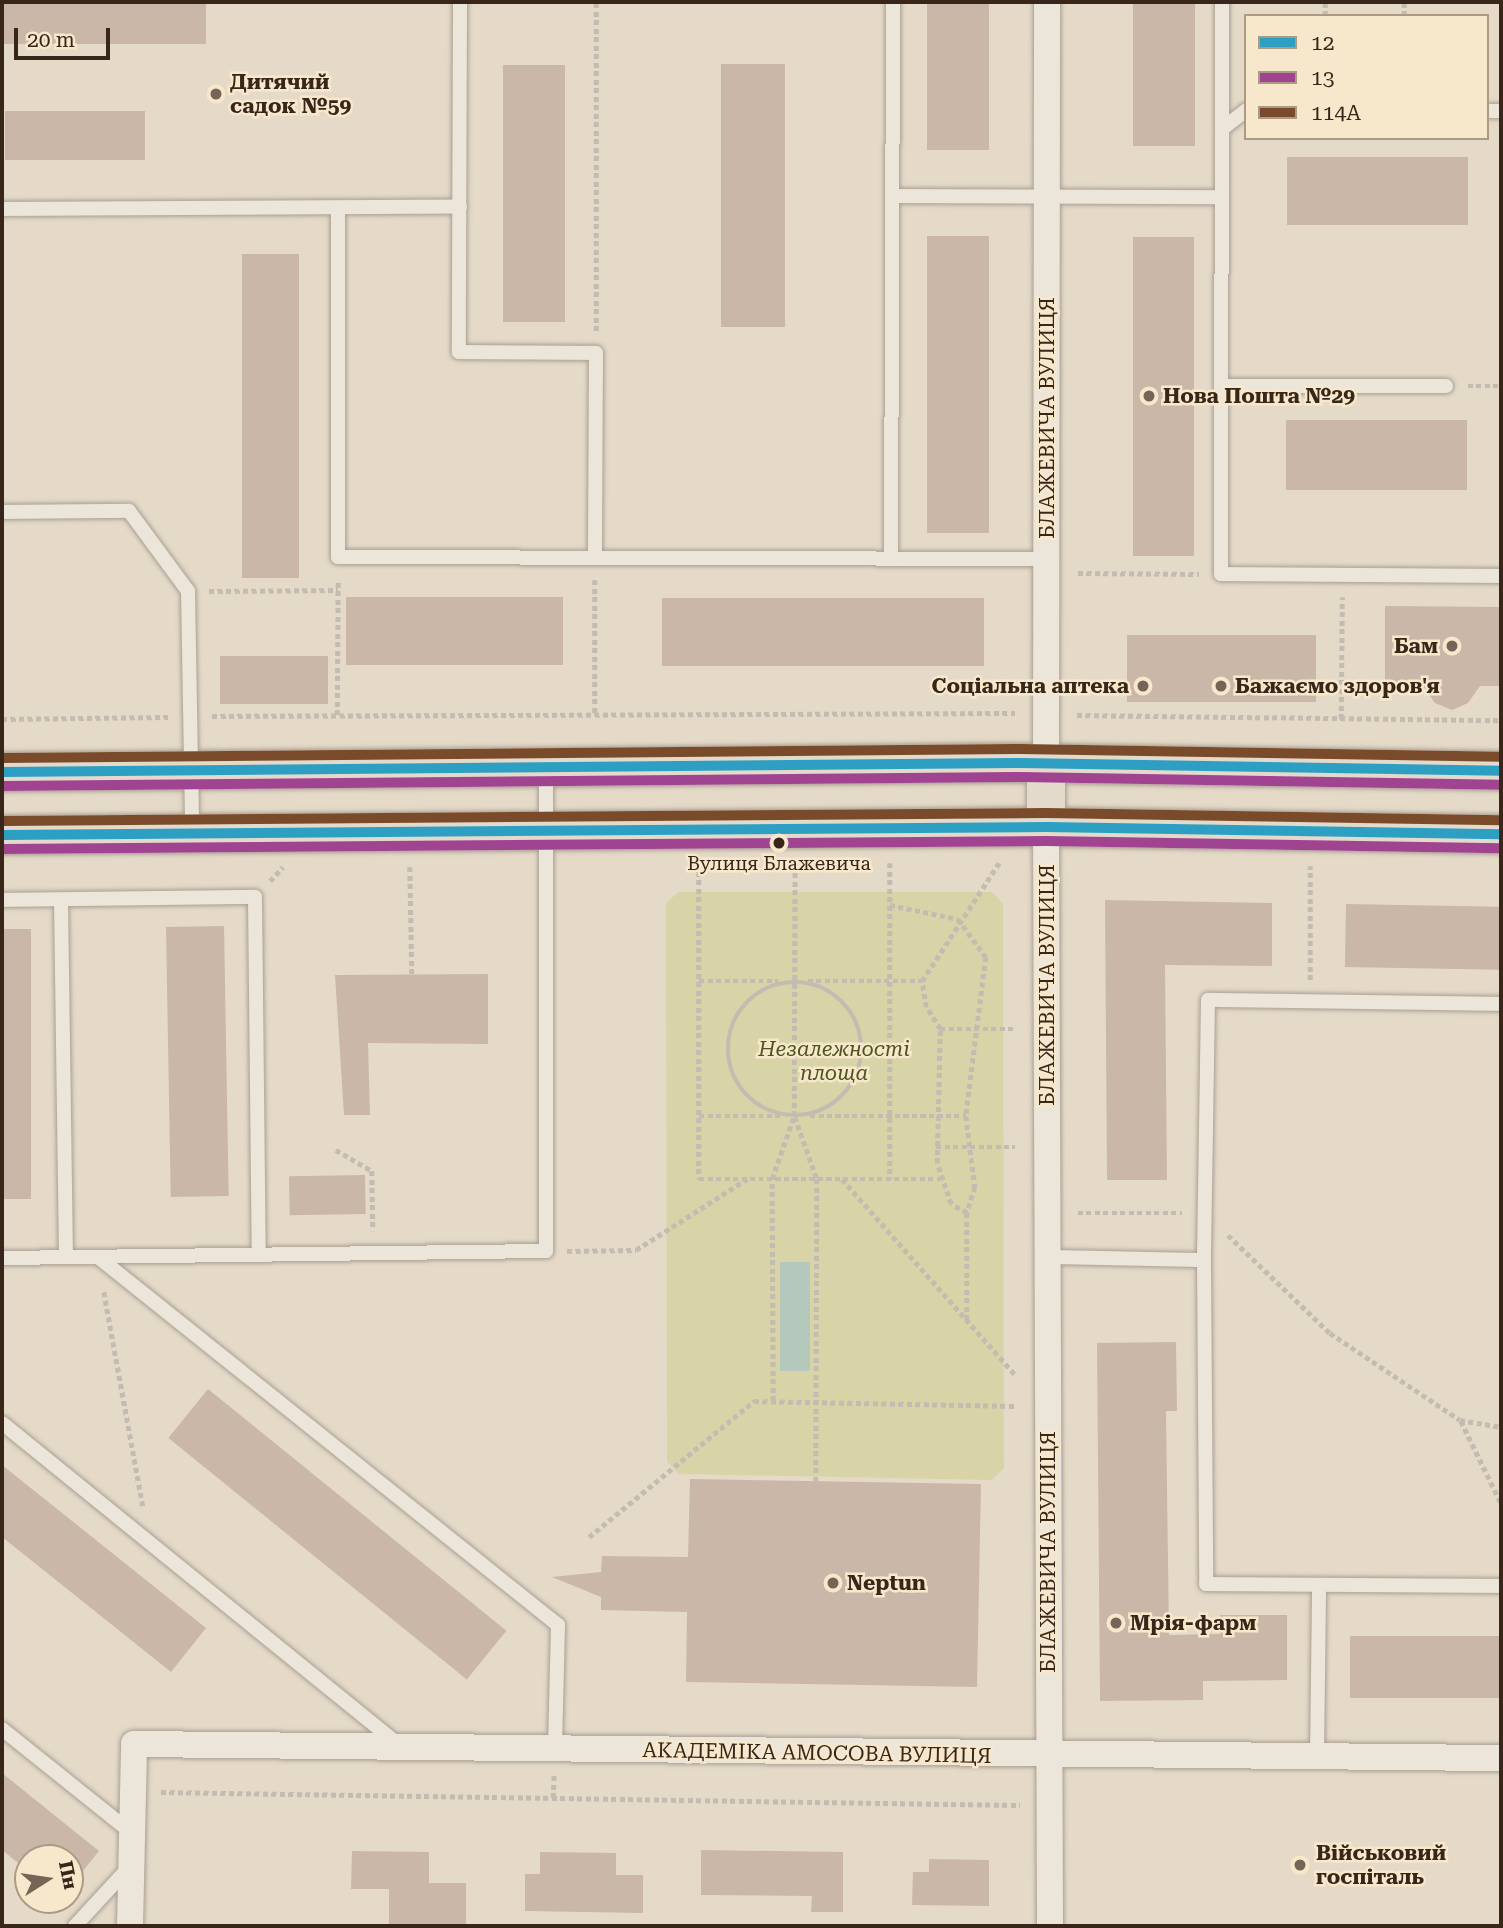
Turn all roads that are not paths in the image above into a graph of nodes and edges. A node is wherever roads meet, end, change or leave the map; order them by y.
1 (460, 2) edge
2 (893, 2) edge
3 (1048, 2) edge
4 (1222, 2) edge
5 (1244, 112) edge
6 (1222, 129) junction
7 (892, 196) junction
8 (1047, 197) junction
9 (1222, 197) junction
10 (460, 207) junction
11 (338, 208) junction
12 (2, 209) edge
13 (1221, 386) junction
14 (1446, 386) road end
15 (2, 512) edge
16 (595, 558) junction
17 (891, 558) junction
18 (1047, 559) junction
19 (1501, 576) edge
20 (1046, 764) junction
21 (546, 765) junction
22 (191, 769) junction
23 (1501, 771) edge
24 (2, 772) edge
25 (1046, 827) junction
26 (546, 828) junction
27 (192, 832) junction
28 (1501, 834) edge
29 (2, 835) edge
30 (2, 900) edge
31 (61, 900) junction
32 (1501, 1004) edge
33 (259, 1255) junction
34 (65, 1257) junction
35 (98, 1257) junction
36 (1047, 1257) junction
37 (2, 1258) edge
38 (1205, 1260) junction
39 (2, 1423) edge
40 (1319, 1585) junction
41 (1501, 1586) edge
42 (2, 1729) edge
43 (403, 1748) junction
44 (555, 1750) junction
45 (1049, 1757) junction
46 (1317, 1757) junction
47 (1501, 1758) edge
48 (132, 1833) junction
49 (131, 1865) junction
50 (75, 1926) edge
51 (130, 1926) edge
52 (1050, 1926) edge

1 - 10 lane
2 - 7 lane
3 - 8 street, БЛАЖЕВИЧА ВУЛИЦЯ
4 - 6 lane
5 - 6 lane
6 - 9 lane
7 - 8 lane
7 - 17 lane
8 - 9 lane
8 - 18 street, БЛАЖЕВИЧА ВУЛИЦЯ
9 - 13 lane
10 - 11 lane
10 - 16 lane
11 - 12 lane
11 - 16 lane
13 - 14 lane
13 - 19 lane
15 - 22 lane
16 - 17 lane
17 - 18 lane
18 - 20 street, БЛАЖЕВИЧА ВУЛИЦЯ
20 - 21 main road
20 - 23 main road
20 - 25 main road, БЛАЖЕВИЧА ВУЛИЦЯ
21 - 22 main road
21 - 26 lane
22 - 24 main road
22 - 27 lane
25 - 26 main road
25 - 28 main road
25 - 36 street, БЛАЖЕВИЧА ВУЛИЦЯ
26 - 27 main road
26 - 33 lane
27 - 29 main road
30 - 31 lane
31 - 33 lane
31 - 34 lane
32 - 38 lane
33 - 35 lane
34 - 35 lane
34 - 37 lane
35 - 44 lane
36 - 38 lane
36 - 45 street, БЛАЖЕВИЧА ВУЛИЦЯ
38 - 40 lane
39 - 43 lane
40 - 41 lane
40 - 46 lane
42 - 48 lane
43 - 44 street, АКАДЕМІКА АМОСОВА ВУЛИЦЯ
43 - 48 street, АКАДЕМІКА АМОСОВА ВУЛИЦЯ
44 - 45 street, АКАДЕМІКА АМОСОВА ВУЛИЦЯ
45 - 46 street, АКАДЕМІКА АМОСОВА ВУЛИЦЯ
45 - 52 street, БЛАЖЕВИЧА ВУЛИЦЯ
46 - 47 street, АКАДЕМІКА АМОСОВА ВУЛИЦЯ
48 - 49 street
49 - 50 lane
49 - 51 street

